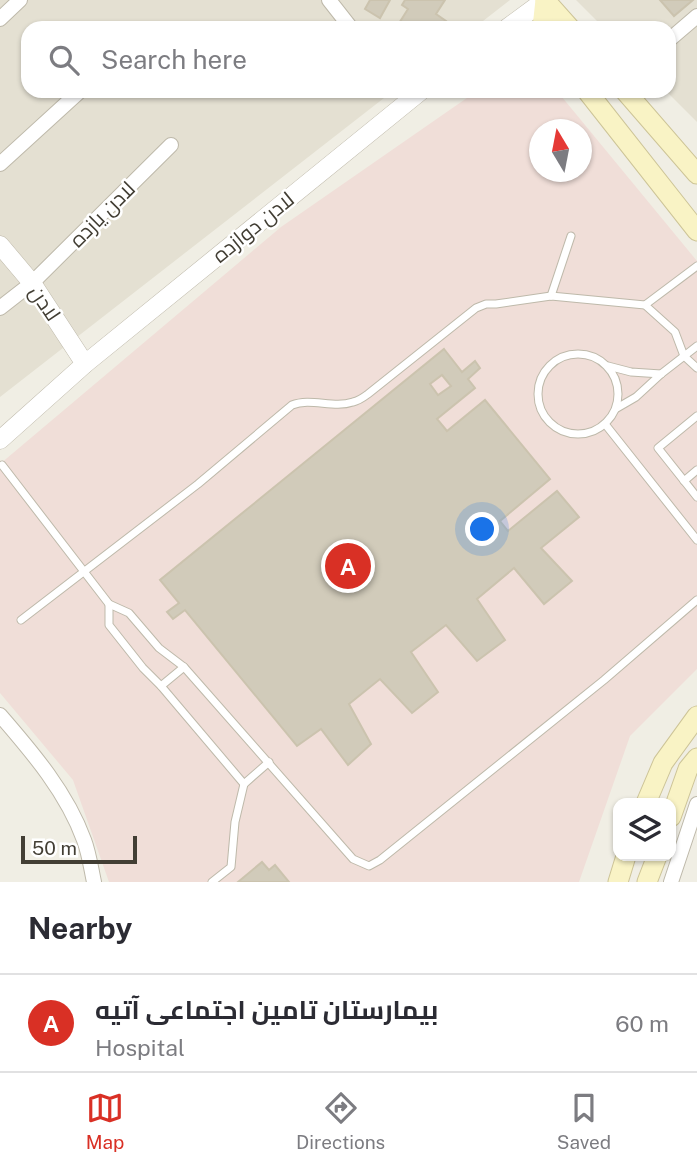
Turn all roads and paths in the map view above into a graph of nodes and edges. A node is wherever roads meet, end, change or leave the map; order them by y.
1 (20, 0) edge
2 (329, 0) edge
3 (545, 0) edge
4 (697, 16) edge
5 (0, 19) edge
6 (346, 21) edge
7 (517, 21) edge
8 (543, 21) edge
9 (563, 21) edge
10 (676, 34) edge
11 (72, 98) edge
12 (406, 98) edge
13 (592, 98) edge
14 (631, 98) edge
15 (171, 145) dead end
16 (0, 164) edge
17 (697, 174) edge
18 (697, 231) edge
19 (570, 236) dead end
20 (0, 245) edge
21 (697, 266) edge
22 (32, 283) junction
23 (551, 296) junction
24 (645, 305) junction
25 (0, 308) edge
26 (697, 346) edge
27 (684, 356) junction
28 (85, 364) junction
29 (608, 366) junction
30 (697, 368) edge
31 (661, 374) junction
32 (617, 408) junction
33 (697, 416) edge
34 (605, 424) junction
35 (0, 440) edge
36 (2, 465) dead end
37 (697, 470) edge
38 (684, 481) junction
39 (697, 497) edge
40 (697, 540) edge
41 (84, 571) junction
42 (697, 600) edge
43 (109, 604) junction
44 (21, 620) dead end
45 (184, 667) junction
46 (161, 686) junction
47 (0, 715) edge
48 (697, 716) edge
49 (697, 758) edge
50 (269, 762) junction
51 (244, 784) junction
52 (648, 798) edge
53 (676, 803) edge
54 (697, 804) edge
55 (624, 861) edge
56 (655, 861) edge
57 (94, 882) edge
58 (212, 882) edge
59 (618, 882) edge
60 (647, 882) edge
61 (671, 882) edge

1 - 5 street
2 - 6 street
3 - 7 street
3 - 8 main road
3 - 9 main road
4 - 10 street
11 - 16 street
12 - 28 street, لادن دوازده
13 - 18 main road
14 - 17 main road
15 - 22 street, لادن یازده
19 - 23 lane
20 - 22 street, لادن
21 - 24 lane
22 - 25 street, لادن یازده
22 - 28 street, لادن
23 - 24 lane
23 - 41 lane
24 - 27 lane
26 - 27 lane
27 - 30 lane
27 - 31 lane
28 - 35 street, لادن دوازده
29 - 31 lane
29 - 32 lane
29 - 34 lane
31 - 32 lane
32 - 34 lane
33 - 38 lane
34 - 40 lane
36 - 41 lane
37 - 38 lane
38 - 39 lane
41 - 43 lane
41 - 44 lane
42 - 50 lane
43 - 45 lane
43 - 46 lane
45 - 46 lane
45 - 50 lane
46 - 51 lane
47 - 57 street
48 - 52 main road
49 - 53 main road
50 - 51 lane
51 - 58 lane
54 - 61 street
55 - 59 main road
56 - 60 main road

